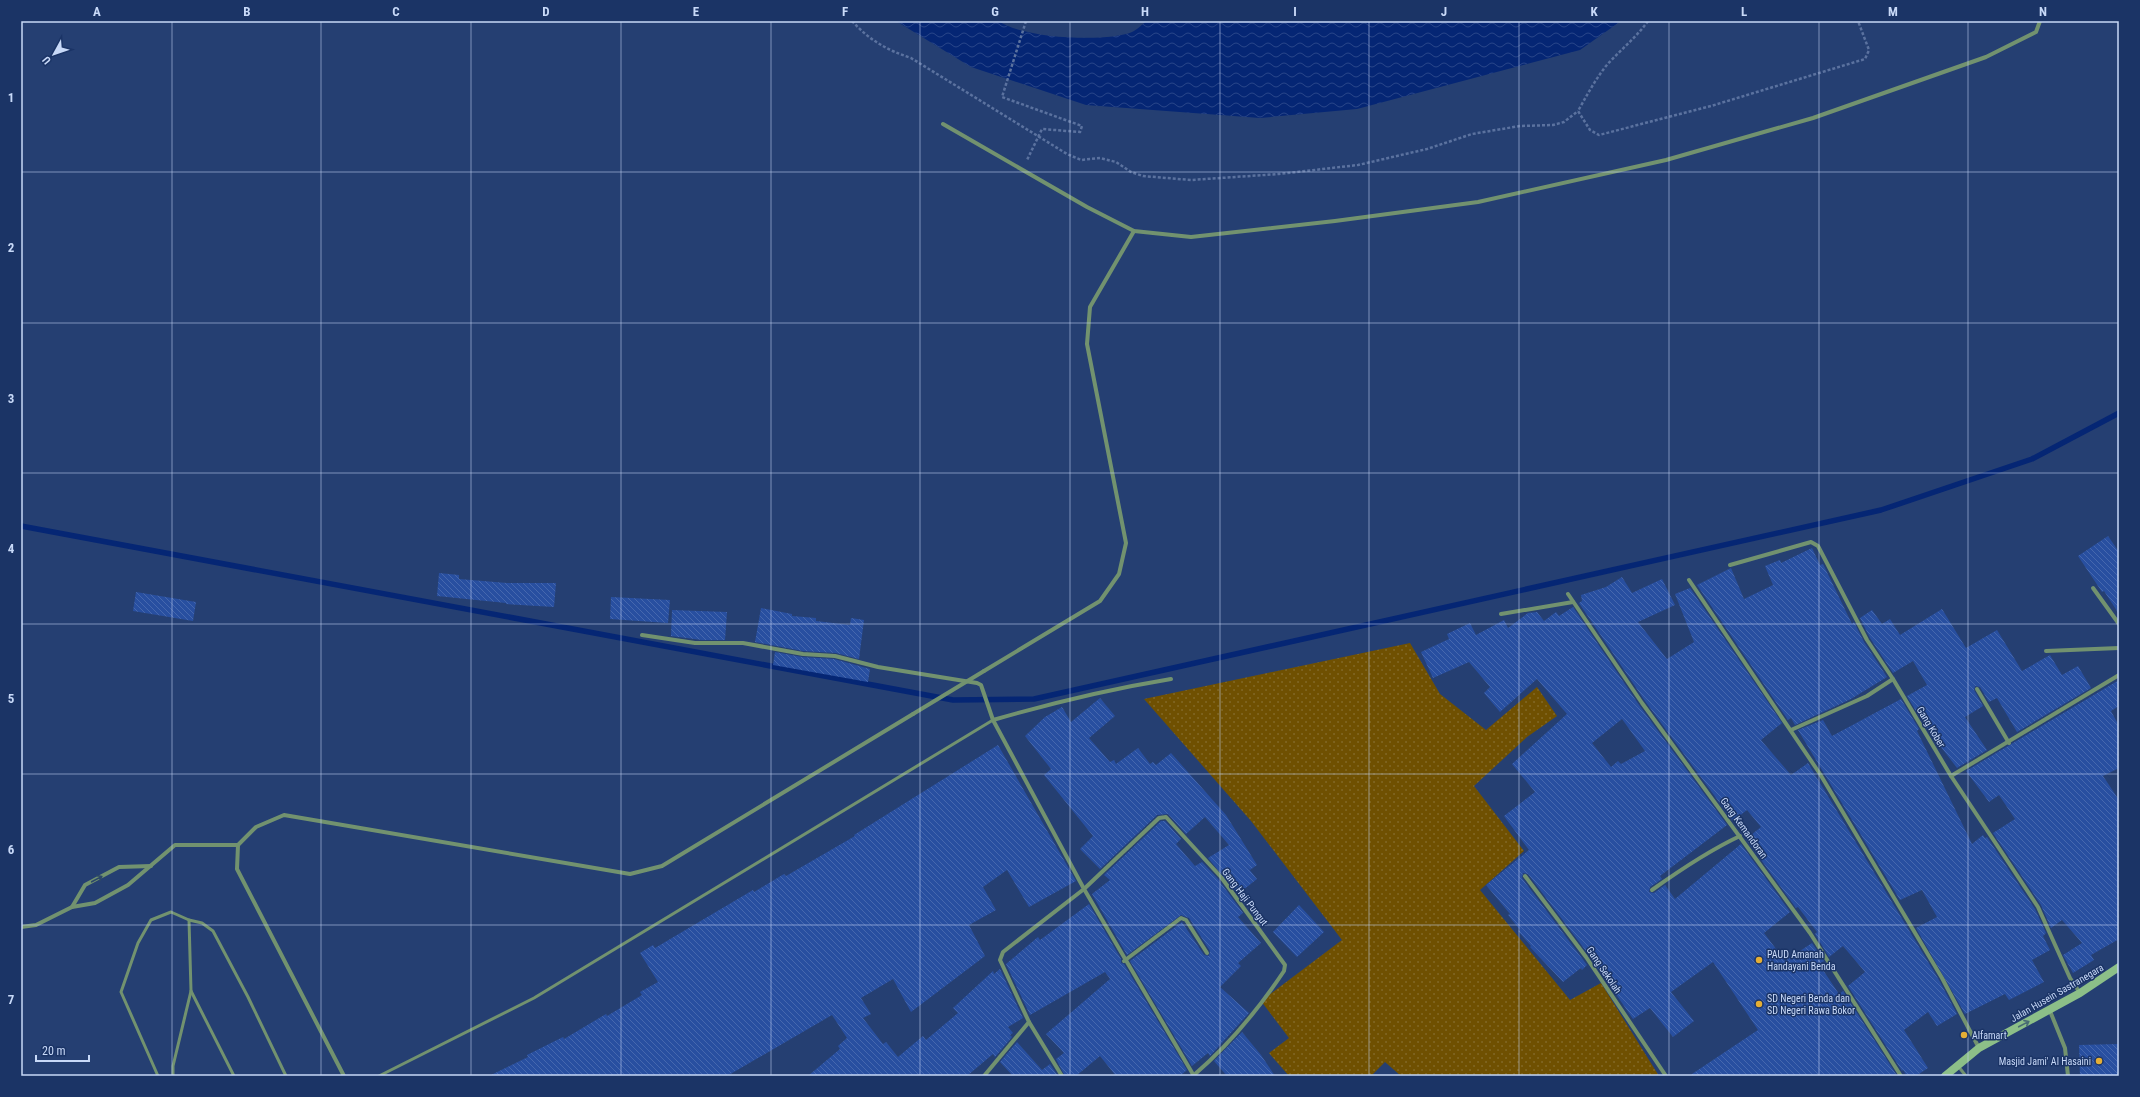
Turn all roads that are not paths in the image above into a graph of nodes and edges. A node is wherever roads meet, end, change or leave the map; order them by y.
1 (2040, 21) edge
2 (943, 124) dead end
3 (1134, 231) junction
4 (1730, 566) dead end
5 (1689, 580) dead end
6 (2093, 588) dead end
7 (1568, 594) dead end
8 (1573, 602) junction
9 (1501, 614) dead end
10 (2119, 624) edge
11 (642, 635) dead end
12 (2119, 648) edge
13 (2046, 651) dead end
14 (2119, 675) edge
15 (1171, 679) dead end
16 (1893, 679) junction
17 (1977, 689) dead end
18 (993, 720) junction
19 (1791, 730) junction
20 (2009, 743) junction
21 (1951, 776) junction
22 (1740, 836) junction
23 (238, 845) junction
24 (151, 866) junction
25 (1525, 876) dead end
26 (1084, 889) junction
27 (1652, 890) dead end
28 (72, 907) junction
29 (189, 920) junction
30 (21, 927) edge
31 (1207, 953) dead end
32 (1124, 961) junction
33 (2119, 967) edge
34 (191, 991) junction
35 (2080, 994) junction
36 (2050, 1010) junction
37 (1029, 1022) junction
38 (1980, 1048) junction
39 (1958, 1066) junction
40 (1194, 1075) edge
41 (158, 1076) edge
42 (173, 1076) edge
43 (234, 1076) edge
44 (286, 1076) edge
45 (344, 1076) edge
46 (379, 1076) edge
47 (984, 1076) edge
48 (1062, 1076) edge
49 (1666, 1076) edge
50 (1901, 1076) edge
51 (1945, 1076) edge
52 (1966, 1076) edge
53 (2068, 1076) edge

1 - 3 street
2 - 3 street
3 - 23 street, bridge
4 - 16 street, Gang Kober
5 - 19 street
6 - 10 street
7 - 8 street, Gang Kemandoran
8 - 9 street
8 - 22 street, Gang Kemandoran
11 - 18 street, Gang Haji Pungut
12 - 13 street
14 - 20 street
15 - 18 street
16 - 19 street
16 - 21 street, Gang Kober
17 - 20 street
18 - 26 street, Gang Haji Pungut
18 - 46 lane
19 - 38 street
20 - 21 street
21 - 35 street, Gang Kober
22 - 27 street
22 - 50 street, Gang Kemandoran
23 - 24 street
23 - 45 street
24 - 28 street
28 -> 24 street
25 - 49 street, Gang Sekolah
26 - 32 street, Gang Haji Pungut
26 - 37 street, Gang Haji Pungut
26 - 40 street, Gang Haji Pungut
28 - 30 street
29 - 34 lane
29 - 41 lane
29 - 44 lane
31 - 32 street
32 - 40 street, Gang Haji Pungut
33 - 35 main road, Jalan Husein Sastranegara
34 - 42 lane
34 - 43 lane
35 - 36 main road, Jalan Husein Sastranegara
38 -> 36 main road, Jalan Husein Sastranegara
36 - 53 street
37 - 47 street
37 - 48 street, Gang Haji Pungut
38 - 39 main road, Jalan Husein Sastranegara
39 - 51 main road, Jalan Husein Sastranegara
39 - 52 lane

